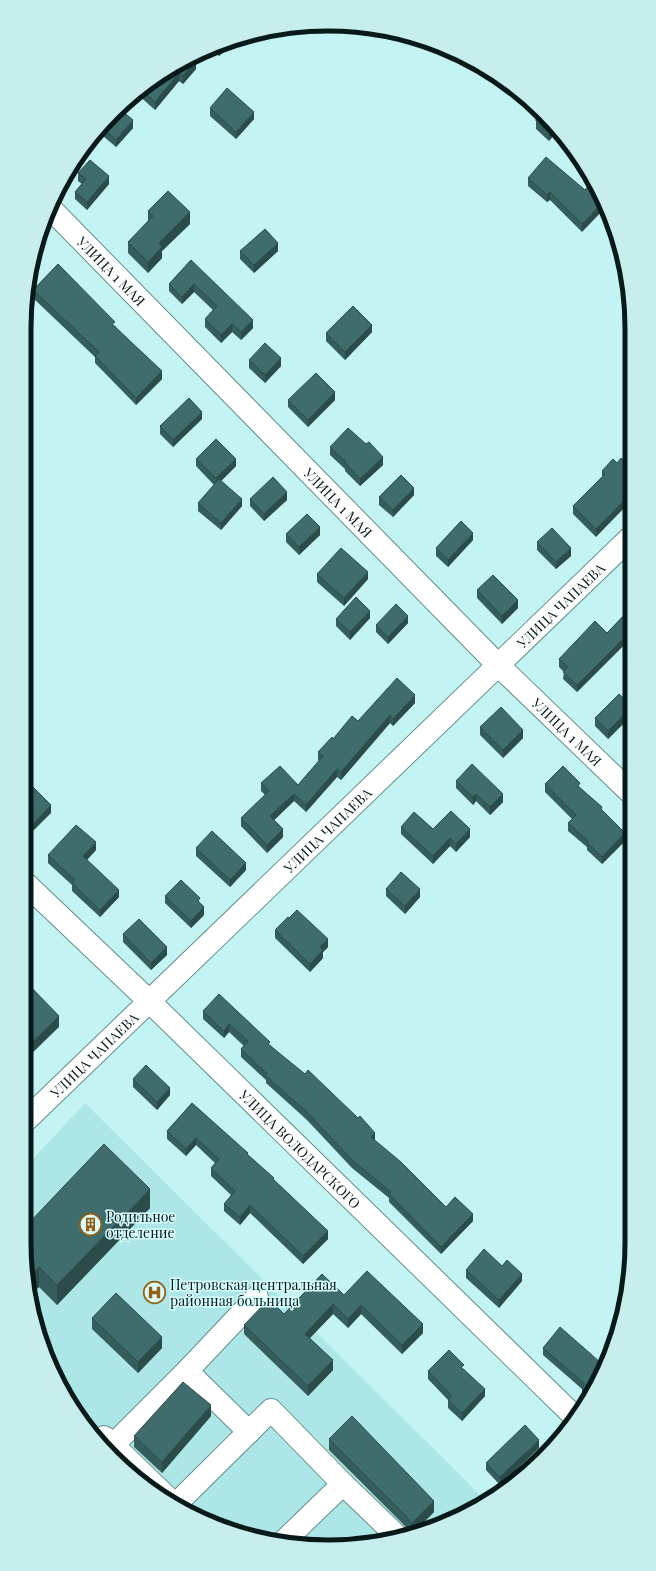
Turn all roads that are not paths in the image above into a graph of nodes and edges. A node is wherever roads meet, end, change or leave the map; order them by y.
1 (55, 213) edge
2 (625, 543) edge
3 (498, 664) junction
4 (625, 787) edge
5 (31, 889) edge
6 (149, 1000) junction
7 (31, 1115) edge
8 (257, 1297) dead end
9 (187, 1371) junction
10 (571, 1413) edge
11 (249, 1432) junction
12 (108, 1442) edge
13 (344, 1484) junction
14 (180, 1500) edge
15 (393, 1532) edge
16 (288, 1537) edge

1 - 3 street, УЛИЦА 1 МАЯ
2 - 3 street, УЛИЦА ЧАПАЕВА
3 - 4 street, УЛИЦА 1 МАЯ
3 - 6 street, УЛИЦА ЧАПАЕВА
5 - 6 street, УЛИЦА ВОЛОДАРСКОГО
6 - 7 street, УЛИЦА ЧАПАЕВА
6 - 10 street, УЛИЦА ВОЛОДАРСКОГО
8 - 9 street
9 - 11 street
9 - 12 street
11 - 13 street
11 - 14 street
13 - 15 street
13 - 16 street

